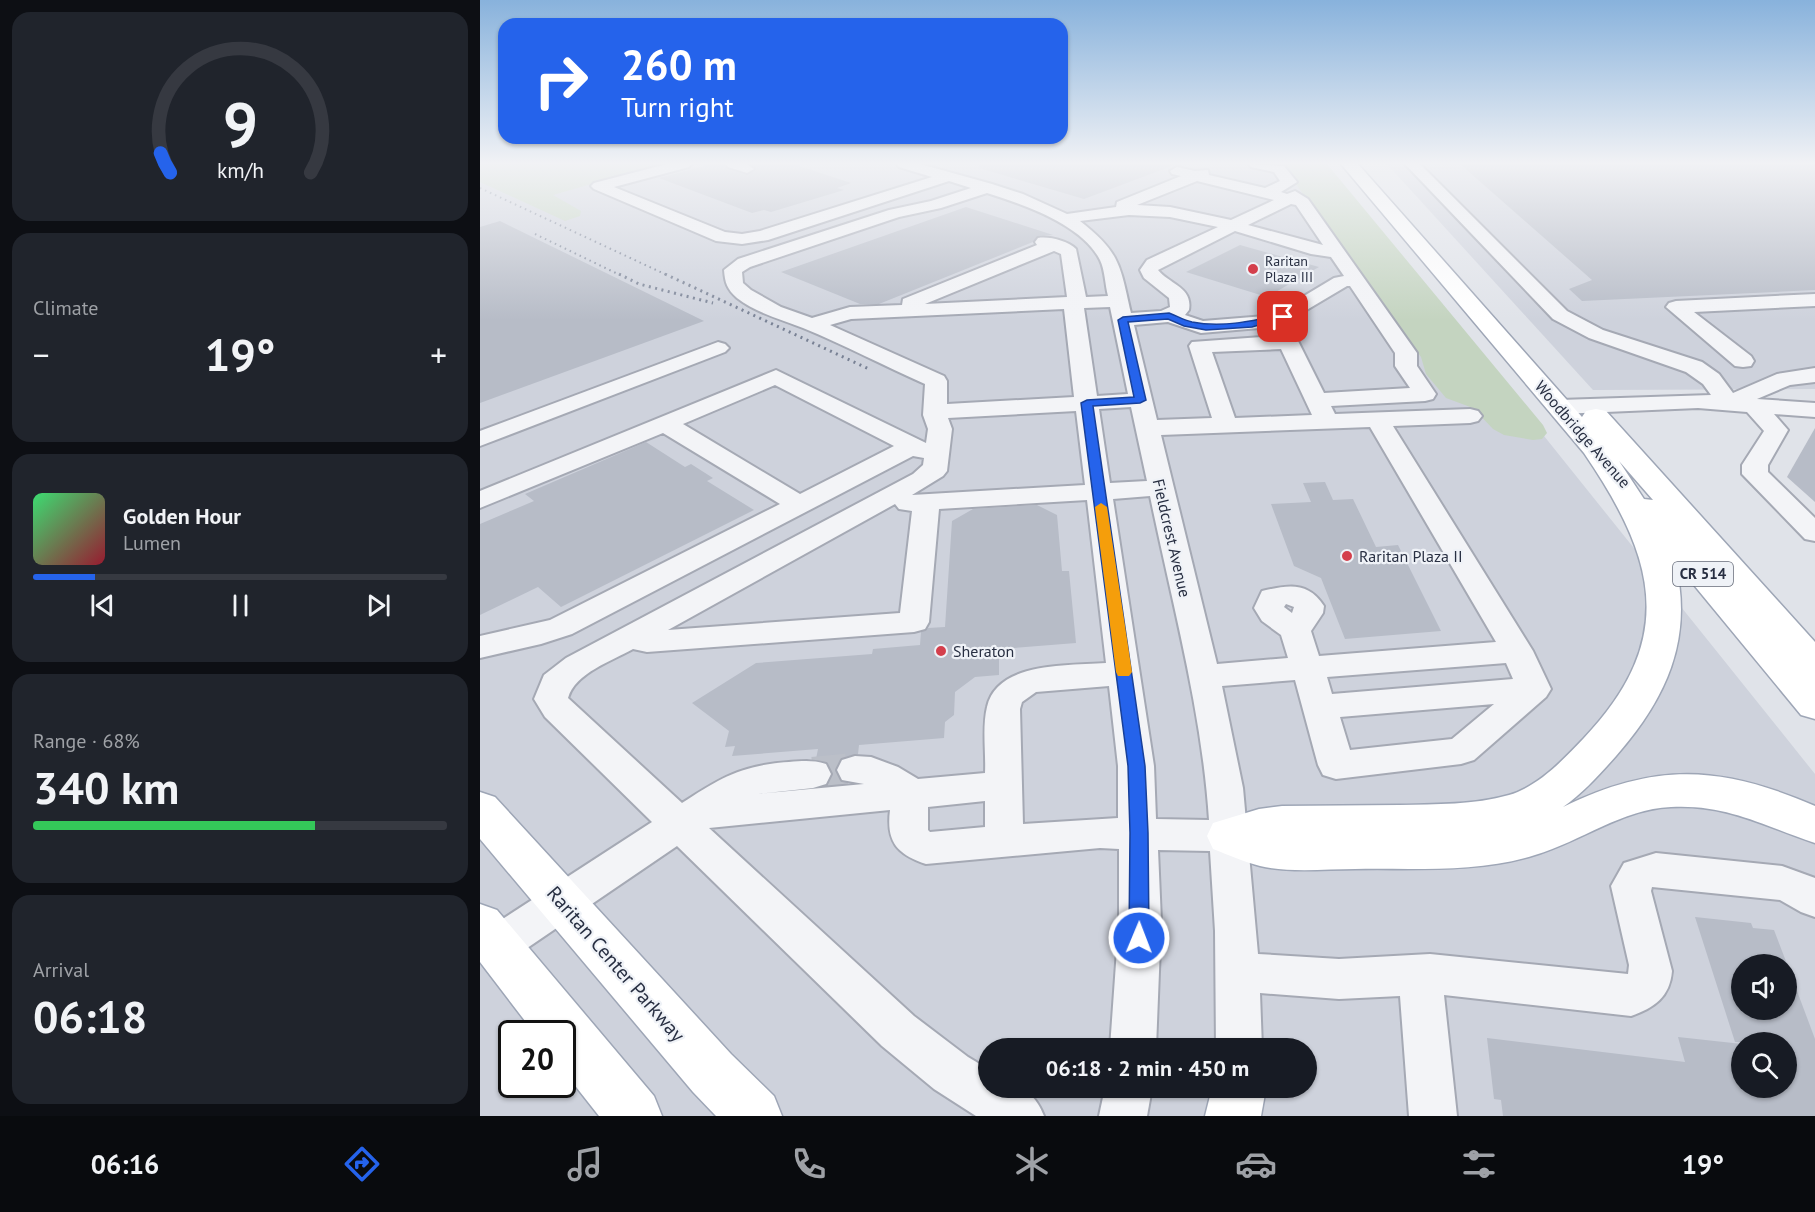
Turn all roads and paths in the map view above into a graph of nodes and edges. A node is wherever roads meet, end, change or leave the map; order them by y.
1 (672, 216) edge
2 (810, 216) edge
3 (886, 216) edge
4 (1061, 216) edge
5 (1074, 216) edge
6 (1183, 216) edge
7 (1253, 216) edge
8 (1312, 216) edge
9 (1396, 216) edge
10 (1411, 216) edge
11 (1463, 216) edge
12 (1067, 219) junction
13 (1230, 227) junction
14 (1336, 252) junction
15 (1355, 279) junction
16 (1815, 300) edge
17 (1075, 303) junction
18 (1120, 310) junction
19 (899, 311) junction
20 (1169, 316) junction
21 (1274, 320) junction
22 (811, 324) junction
23 (1288, 342) junction
24 (718, 348) dead end
25 (1743, 361) dead end
26 (1815, 375) edge
27 (1140, 400) junction
28 (1728, 402) junction
29 (1087, 403) junction
30 (1754, 405) junction
31 (1321, 410) junction
32 (1815, 410) edge
33 (935, 412) junction
34 (1470, 416) dead end
35 (1378, 420) junction
36 (1583, 421) junction
37 (664, 423) junction
38 (1226, 425) junction
39 (1146, 428) junction
40 (480, 439) edge
41 (926, 449) junction
42 (1160, 488) junction
43 (1099, 492) junction
44 (889, 497) junction
45 (480, 500) edge
46 (926, 503) junction
47 (800, 505) junction
48 (1815, 533) edge
49 (1744, 582) junction
50 (1295, 630) dead end
51 (629, 638) junction
52 (480, 647) edge
53 (1517, 651) junction
54 (1815, 657) edge
55 (1815, 666) edge
56 (1307, 667) junction
57 (1124, 674) junction
58 (1204, 676) junction
59 (1534, 689) junction
60 (1815, 705) edge
61 (1320, 707) junction
62 (855, 770) tunnel mouth
63 (813, 774) tunnel mouth
64 (1004, 785) junction
65 (911, 794) junction
66 (480, 809) edge
67 (678, 823) junction
68 (1815, 825) edge
69 (1139, 833) junction
70 (1229, 836) junction
71 (1004, 842) junction
72 (1815, 900) edge
73 (561, 902) junction
74 (488, 935) edge
75 (1238, 972) junction
76 (1417, 974) junction
77 (1134, 1038) edge
78 (1238, 1038) edge
79 (1127, 1098) edge
80 (634, 1116) edge
81 (754, 1116) edge
82 (1020, 1116) edge
83 (1123, 1116) edge
84 (1433, 1116) edge

1 - 2 street
3 - 22 street
4 - 12 street, Fieldcrest Avenue
5 - 12 street
6 - 13 street
7 - 13 street
8 - 14 street
9 - 36 main road, Woodbridge Avenue / CR 514
10 - 36 main road, Woodbridge Avenue / CR 514
11 - 28 street
12 - 18 street, Fieldcrest Avenue
13 - 14 street
13 - 20 street
14 - 15 street
15 - 21 street
15 - 31 street
16 - 25 street
17 - 18 street
17 - 19 street
17 - 19 street
17 - 29 street
18 - 20 street
18 - 27 street, Fieldcrest Avenue
19 - 22 street
20 - 21 street
21 - 23 street
22 - 33 street
23 - 31 street
23 - 38 street
24 - 40 street
26 - 28 street
27 - 29 street
27 - 39 street, Fieldcrest Avenue
28 - 30 street
28 - 36 street
29 - 33 street
29 - 43 street
30 - 32 street
30 - 48 street
31 - 35 street
31 - 38 street
33 - 41 street
34 - 35 street
35 - 53 street
36 - 49 main road, Woodbridge Avenue / CR 514
36 - 60 main road, Woodbridge Avenue / CR 514
36 - 70 main road
37 - 41 street
37 - 45 street
37 - 47 street
38 - 39 street
39 - 42 street, Fieldcrest Avenue
41 - 44 street
41 - 47 street
42 - 43 street
42 - 58 street, Fieldcrest Avenue
43 - 46 street
43 - 57 street
44 - 46 street
44 - 51 street
46 - 51 street
47 - 52 street
49 - 54 main road
49 - 55 main road, Woodbridge Avenue / CR 514
50 - 56 street
51 - 67 street
53 - 56 street
53 - 59 street
56 - 58 street
56 - 61 street
57 - 64 street
57 - 69 street
58 - 70 street, Fieldcrest Avenue
59 - 61 street
59 - 61 street
62 - 65 street
63 - 67 street
64 - 65 street
64 - 71 street
65 - 67 street
65 - 71 street
66 - 73 main road, Raritan Center Parkway
67 - 73 street
67 - 82 street
68 - 70 main road
69 - 70 street
69 - 71 street
69 - 77 street
70 - 75 street, Fieldcrest Avenue
72 - 76 street
73 - 74 street
73 - 81 main road, Raritan Center Parkway
74 - 80 main road
75 - 76 street
75 - 78 street, Fieldcrest Avenue
76 - 84 street
79 - 83 street

